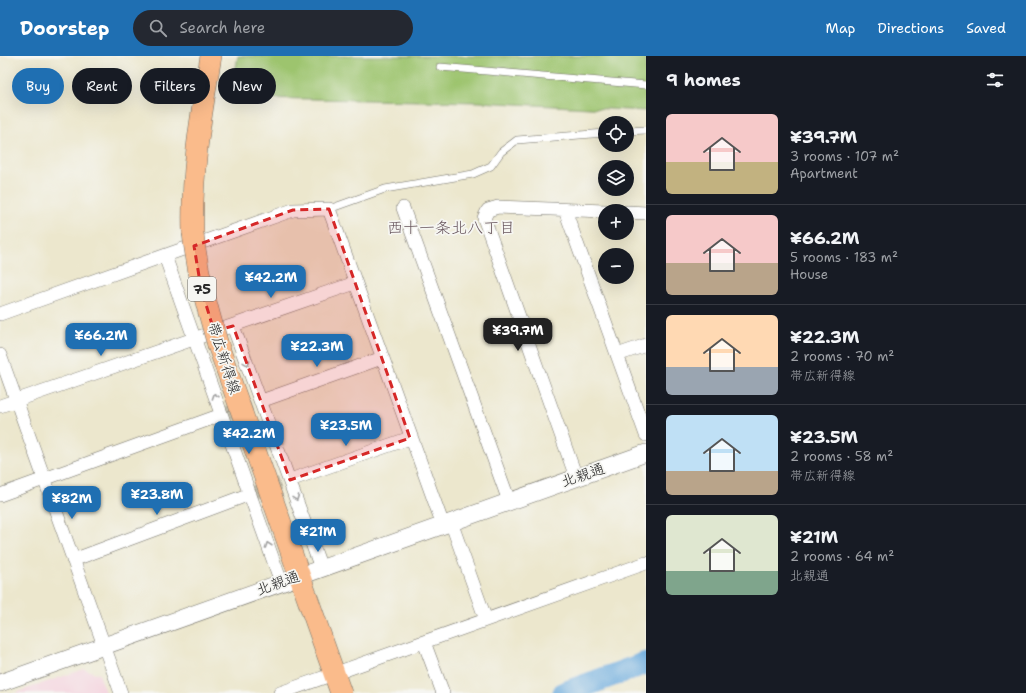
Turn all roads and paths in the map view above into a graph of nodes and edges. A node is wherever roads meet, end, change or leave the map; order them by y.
1 (211, 56) edge
2 (440, 66) dead end
3 (646, 85) edge
4 (646, 130) edge
5 (634, 131) edge
6 (598, 134) edge
7 (403, 208) dead end
8 (329, 209) junction
9 (565, 210) junction
10 (598, 212) edge
11 (634, 212) edge
12 (646, 213) edge
13 (165, 256) junction
14 (355, 283) junction
15 (0, 314) edge
16 (233, 326) junction
17 (194, 338) junction
18 (646, 345) edge
19 (0, 355) edge
20 (617, 355) junction
21 (382, 358) junction
22 (16, 400) junction
23 (261, 401) junction
24 (0, 406) edge
25 (221, 415) junction
26 (646, 436) edge
27 (410, 438) junction
28 (645, 457) edge
29 (576, 477) junction
30 (45, 480) junction
31 (290, 480) junction
32 (250, 494) junction
33 (0, 495) edge
34 (509, 501) junction
35 (447, 523) junction
36 (73, 560) junction
37 (646, 563) edge
38 (322, 568) junction
39 (291, 578) junction
40 (486, 620) junction
41 (424, 642) junction
42 (104, 646) junction
43 (334, 673) junction
44 (0, 683) edge
45 (121, 693) edge
46 (280, 693) edge
47 (341, 693) edge
48 (443, 693) edge

1 - 39 main road, 帯広新得線 / 75, bridge
2 - 3 lane
4 - 5 lane
6 - 8 lane
7 - 34 street
8 - 13 street
8 - 14 street
9 - 10 street
9 - 20 street
9 - 29 street
11 - 12 street
13 - 15 street
13 - 17 street
14 - 16 street
14 - 21 street
16 - 17 street
16 -> 23 street
17 - 22 street
25 -> 17 street
18 - 20 street
19 - 22 street
20 - 26 street
21 - 23 street
21 - 27 street
22 - 24 street
22 - 30 street
23 - 31 street
25 - 30 street
25 - 32 street
27 - 31 street
27 - 35 street
28 - 29 street, 北親通
29 - 34 street, 北親通
30 - 33 street
30 - 36 street
31 -> 38 street
32 - 36 street
39 -> 32 street
34 - 35 street, 北親通
35 - 38 street, 北親通
35 - 40 street
36 - 42 street
37 - 40 street
38 - 39 street, 北親通
39 - 42 street, 北親通
39 - 43 main road, 帯広新得線 / 75
40 - 41 street
41 - 43 street
41 - 48 street
42 - 44 street, 北親通
42 - 45 street
43 - 46 street
43 - 47 main road, 帯広新得線 / 75

